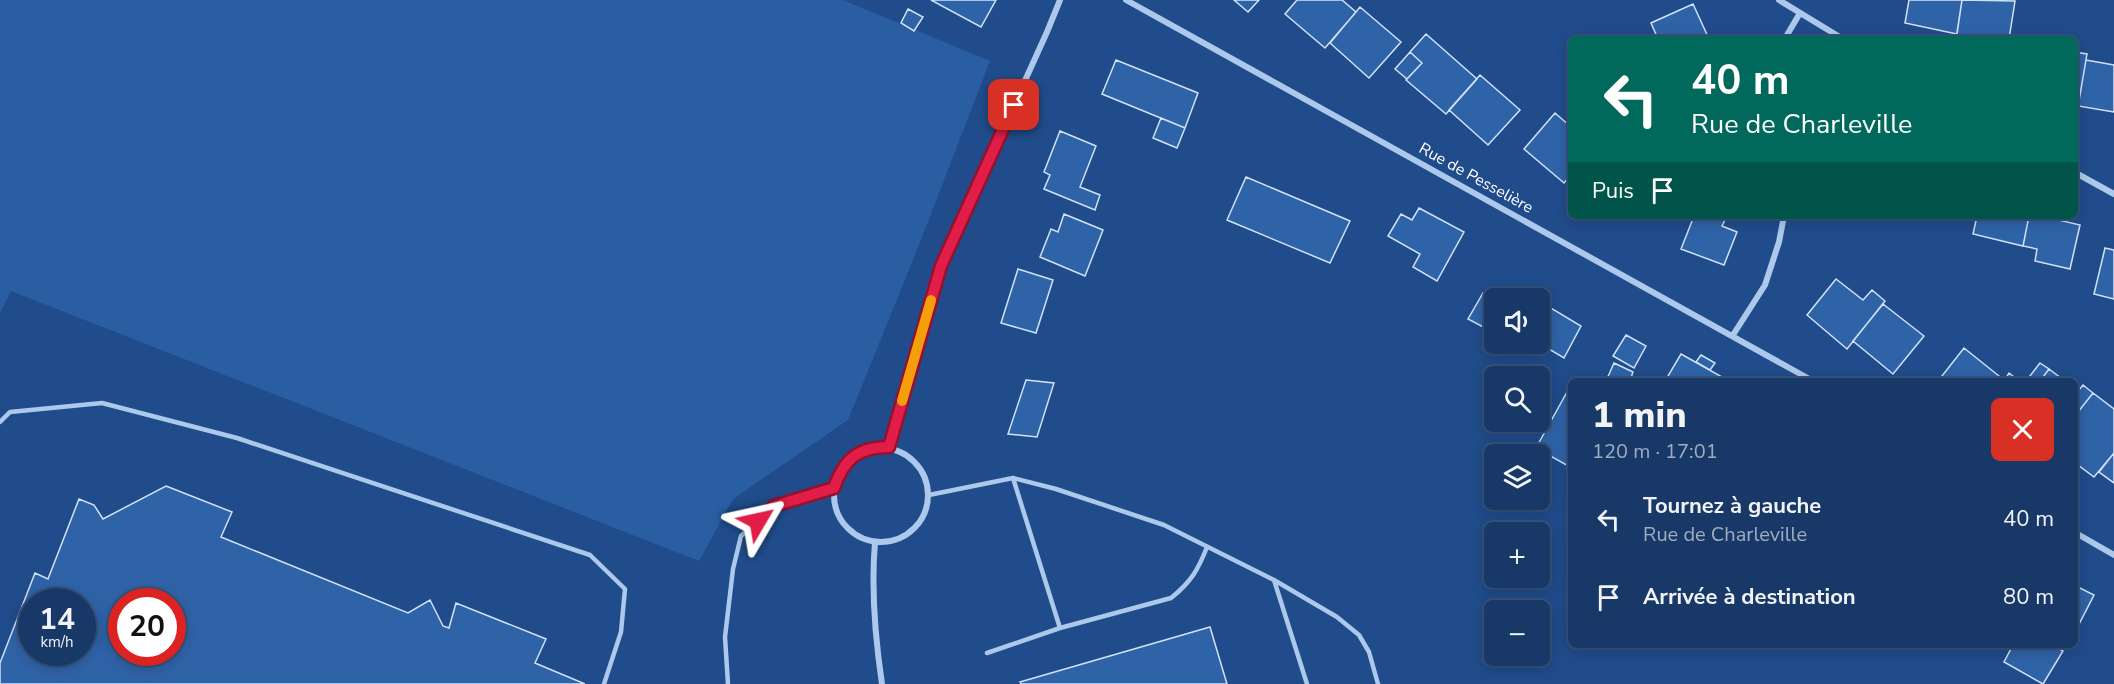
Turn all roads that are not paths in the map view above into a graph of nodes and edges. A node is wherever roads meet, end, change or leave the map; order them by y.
1 (1060, 0) edge
2 (1126, 0) edge
3 (1779, 0) edge
4 (1800, 13) junction
5 (1787, 36) edge
6 (1839, 36) edge
7 (2078, 174) edge
8 (2114, 194) edge
9 (1783, 219) edge
10 (1733, 335) junction
11 (1808, 378) edge
12 (0, 422) edge
13 (889, 447) junction
14 (1013, 478) junction
15 (834, 488) junction
16 (929, 495) junction
17 (2078, 534) edge
18 (875, 542) junction
19 (1207, 547) junction
20 (2114, 555) edge
21 (1274, 580) junction
22 (1060, 628) junction
23 (987, 653) dead end
24 (604, 684) edge
25 (728, 684) edge
26 (882, 684) edge
27 (1307, 684) edge
28 (1378, 684) edge

1 - 13 street
2 - 10 street, Rue de Pesselière
3 - 4 street
4 - 5 street
4 - 6 street
7 - 8 street
9 - 10 street
10 - 11 street, Rue de Pesselière
12 - 24 lane
13 - 15 street
13 - 16 street
14 - 16 lane
14 - 19 lane
14 - 22 lane
15 - 18 street
15 - 25 lane
16 - 18 street
17 - 20 street
18 - 26 street
19 - 21 lane
19 - 22 lane
21 - 27 lane
21 - 28 lane
22 - 23 lane

